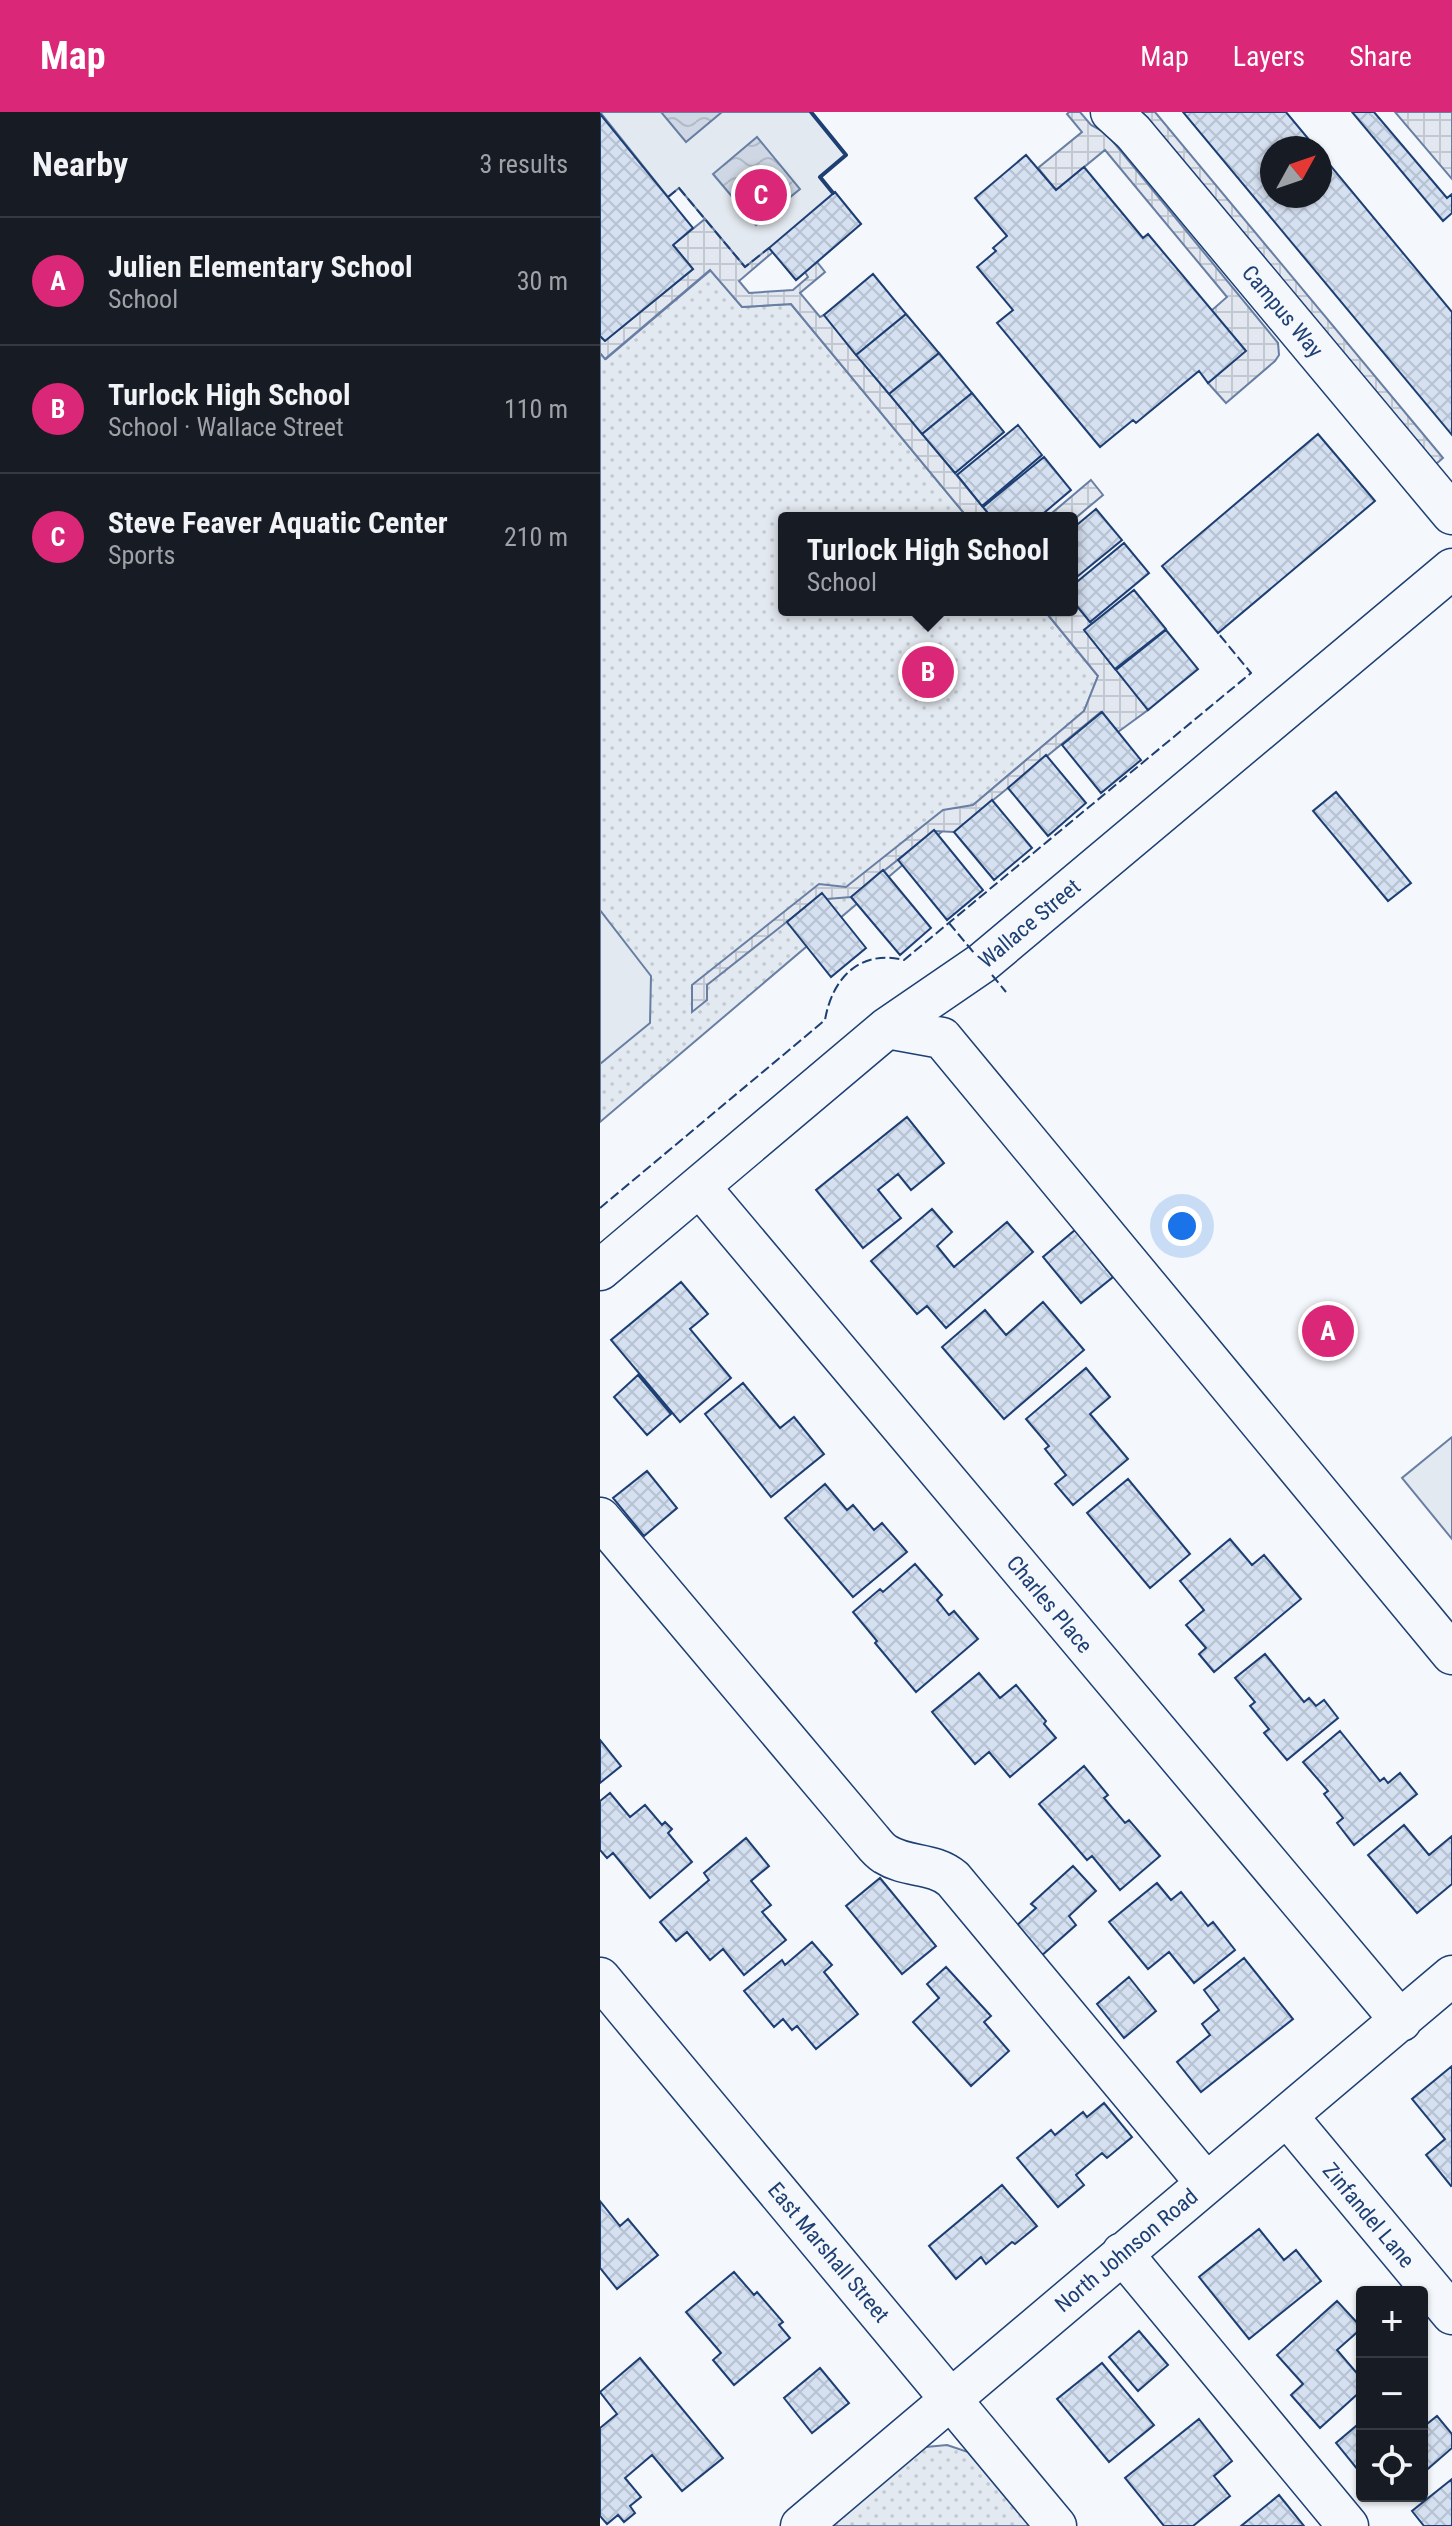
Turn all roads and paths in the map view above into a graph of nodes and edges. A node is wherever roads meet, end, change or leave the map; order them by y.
1 (1111, 112) edge
2 (1452, 514) edge
3 (1452, 569) edge
4 (887, 1028) junction
5 (700, 1187) junction
6 (600, 1270) edge
7 (600, 1518) edge
8 (1452, 1654) edge
9 (1452, 1976) edge
10 (600, 1978) edge
11 (1401, 2021) junction
12 (1287, 2116) junction
13 (1206, 2183) junction
14 (1122, 2253) junction
15 (1452, 2314) edge
16 (951, 2399) junction
17 (801, 2526) edge
18 (1056, 2526) edge
19 (1348, 2526) edge

1 - 2 street, Campus Way
3 - 4 street, Wallace Street
4 - 5 street, Wallace Street
4 - 8 street
5 - 6 street, Wallace Street
5 - 11 street, Charles Place
7 - 13 street
9 - 11 street, North Johnson Road
10 - 16 street, East Marshall Street
11 - 12 street, North Johnson Road
12 - 13 street, North Johnson Road
12 - 15 street, Zinfandel Lane
13 - 14 street, North Johnson Road
14 - 16 street, North Johnson Road
14 - 19 street
16 - 17 street, North Johnson Road
16 - 18 street, East Marshall Street

